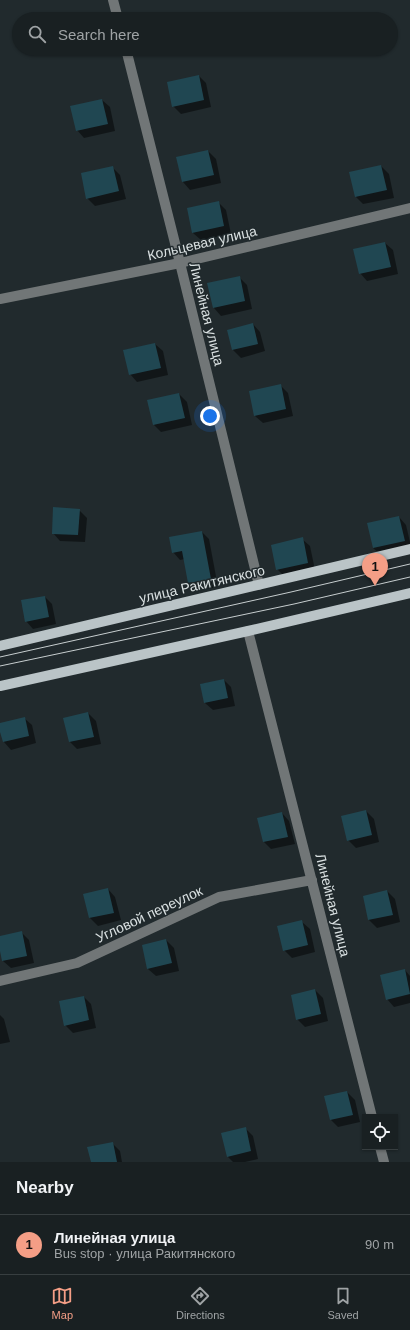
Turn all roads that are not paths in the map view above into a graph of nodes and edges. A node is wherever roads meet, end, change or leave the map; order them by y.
1 (113, 0) edge
2 (116, 12) edge
3 (128, 56) edge
4 (410, 208) edge
5 (180, 263) junction
6 (0, 299) edge
7 (410, 549) edge
8 (259, 586) junction
9 (410, 593) edge
10 (248, 631) junction
11 (0, 646) edge
12 (0, 686) edge
13 (312, 880) junction
14 (0, 981) edge
15 (371, 1114) edge
16 (381, 1150) edge
17 (384, 1162) edge

1 - 2 lane
3 - 5 lane, Линейная улица
4 - 5 lane, Кольцевая улица
5 - 6 lane, Кольцевая улица
5 - 8 lane, Линейная улица
7 - 8 main road, улица Ракитянского
8 - 11 main road, улица Ракитянского
9 - 10 main road
10 - 12 main road
10 - 13 lane, Линейная улица
13 - 14 lane, Угловой переулок
13 - 15 lane, Линейная улица
16 - 17 lane

